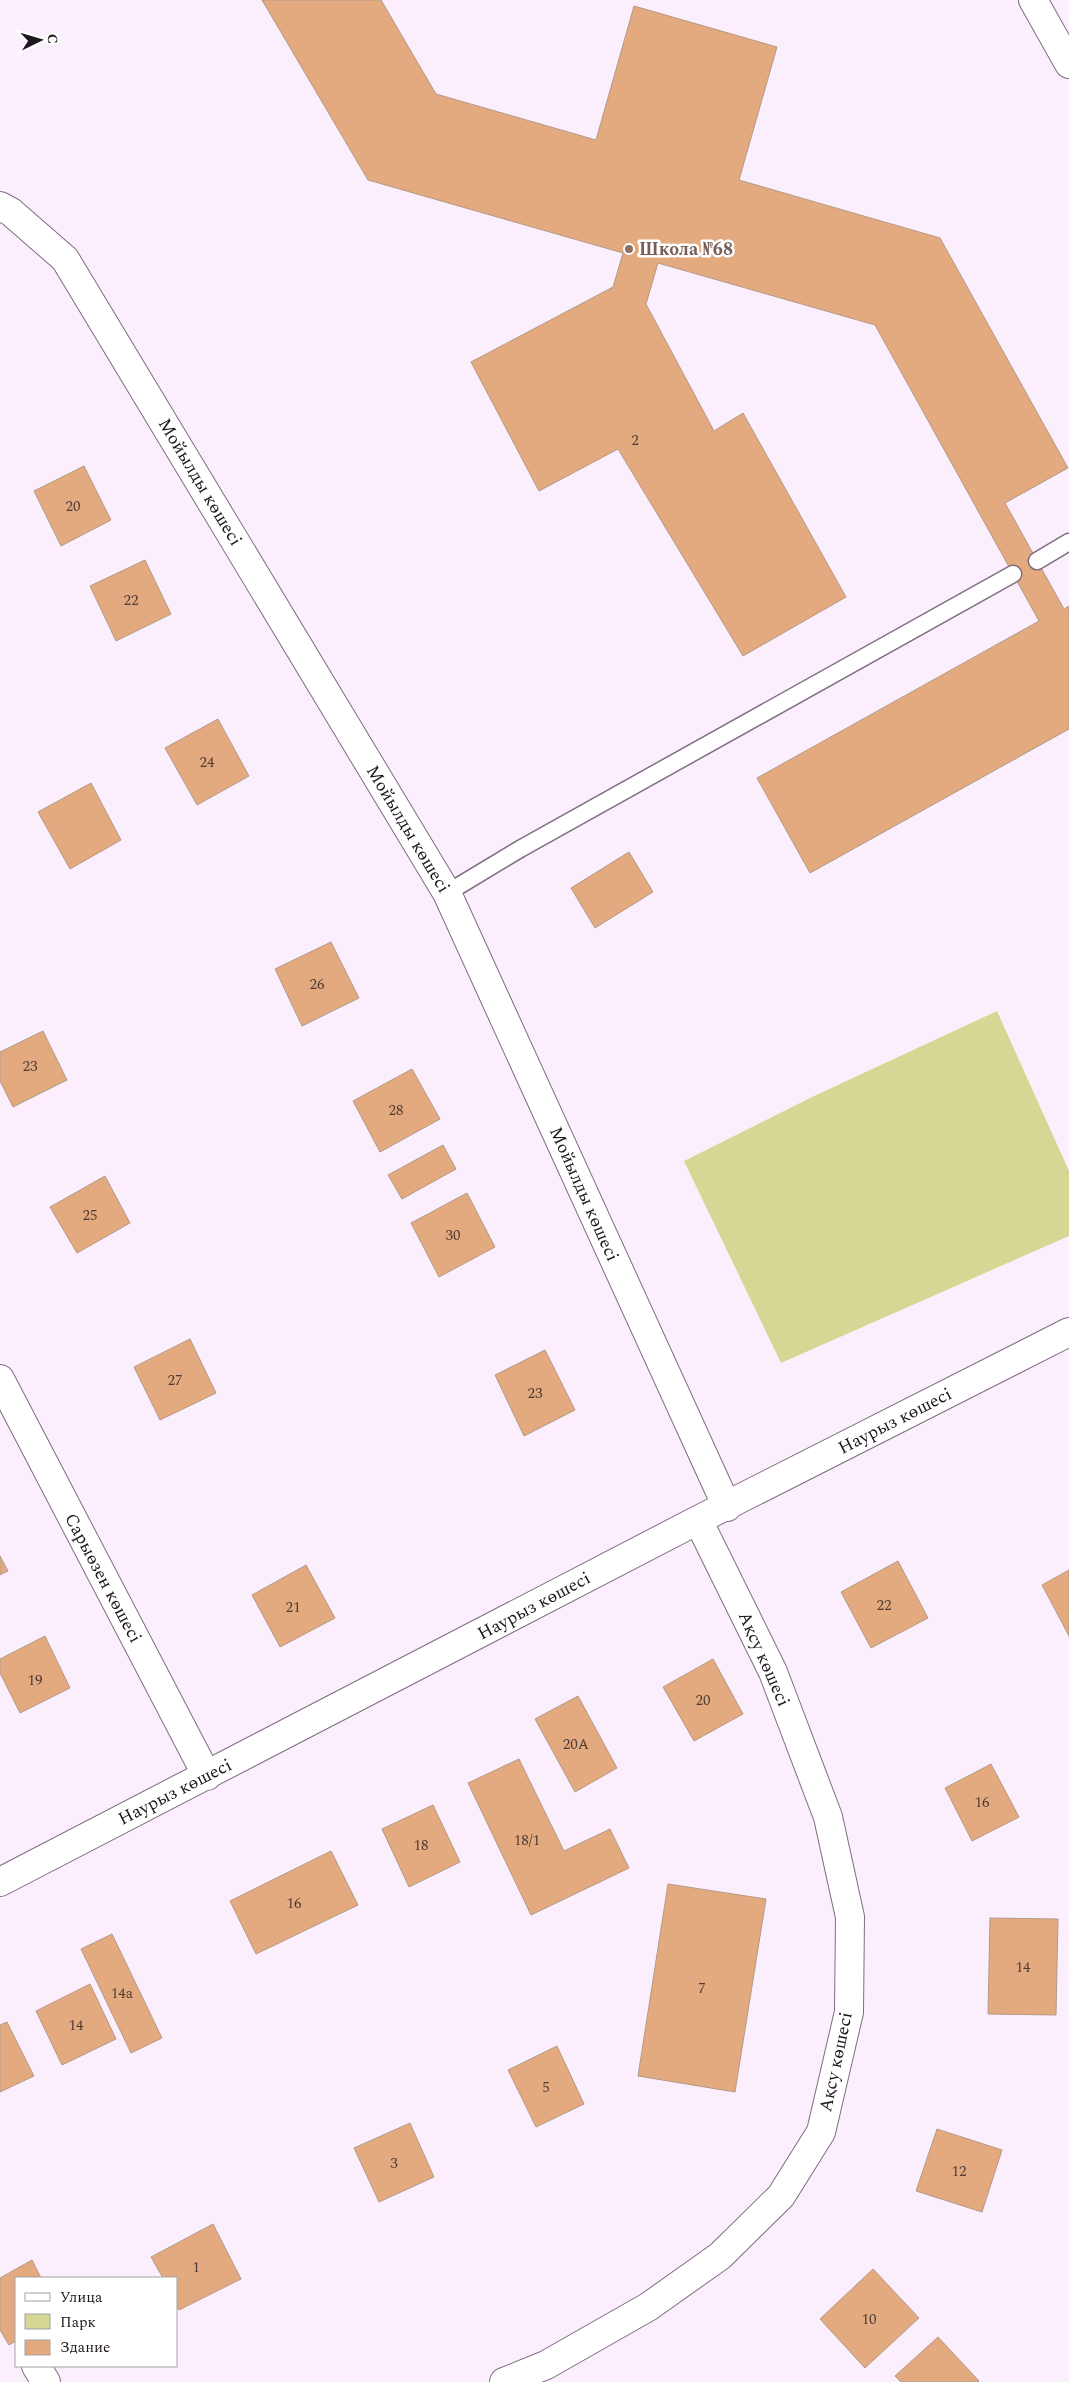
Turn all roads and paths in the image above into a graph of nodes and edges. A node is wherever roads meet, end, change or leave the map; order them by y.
1 (1033, 0) edge
2 (1069, 64) edge
3 (0, 206) edge
4 (1069, 542) edge
5 (1037, 561) dead end
6 (1013, 574) dead end
7 (447, 893) junction
8 (1069, 1332) edge
9 (0, 1379) edge
10 (727, 1508) junction
11 (698, 1520) junction
12 (207, 1776) junction
13 (0, 1882) edge
14 (37, 2367) edge
15 (46, 2382) edge
16 (504, 2382) edge

1 - 2 street
3 - 7 street, Мойылды көшесі
4 - 5 lane
6 - 7 lane
7 - 10 street, Мойылды көшесі
8 - 10 street, Наурыз көшесі
9 - 12 street, Сарыөзен көшесі
10 - 11 street, Наурыз көшесі
11 - 12 street, Наурыз көшесі
11 - 16 street, Ақсу көшесі
12 - 13 street, Наурыз көшесі
14 - 15 street

